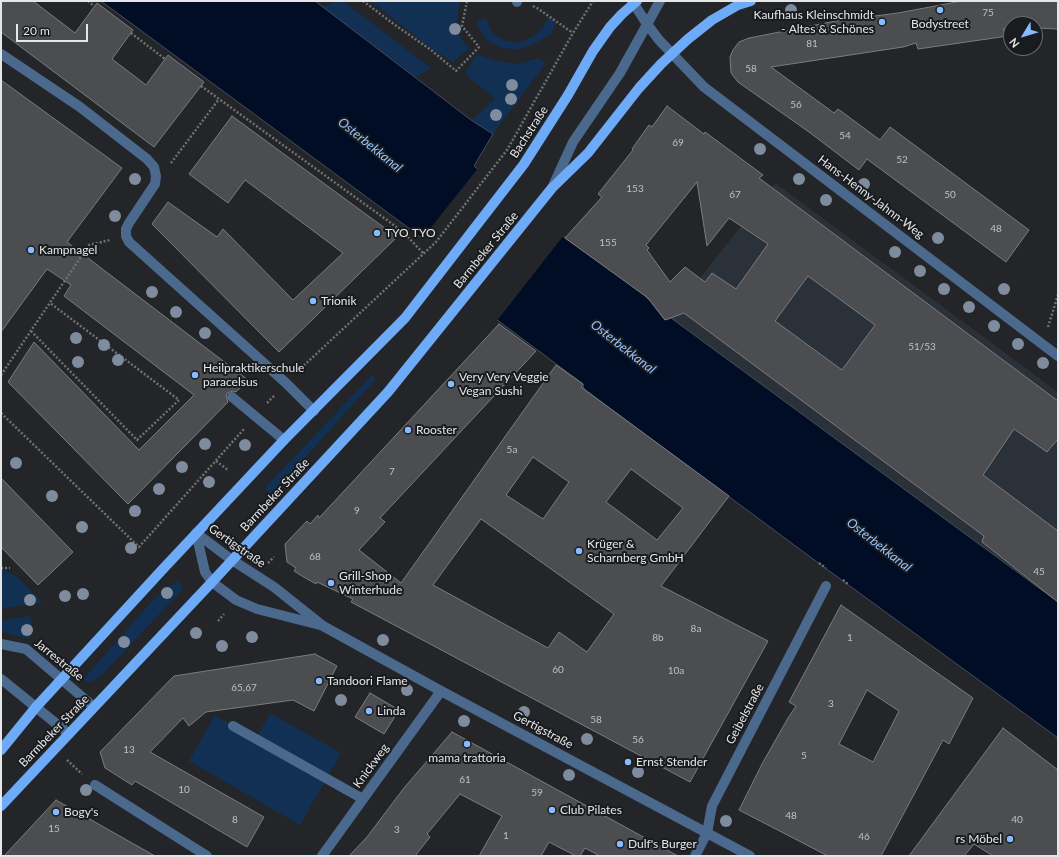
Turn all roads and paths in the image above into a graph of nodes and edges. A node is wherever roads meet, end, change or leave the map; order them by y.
1 (88, 1) edge
2 (362, 1) edge
3 (467, 1) edge
4 (517, 1) edge
5 (593, 1) edge
6 (660, 1) edge
7 (751, 1) edge
8 (634, 2) edge
9 (94, 6) dead end
10 (647, 24) junction
11 (131, 33) dead end
12 (573, 33) junction
13 (1, 54) edge
14 (672, 54) junction
15 (165, 59) dead end
16 (201, 86) dead end
17 (219, 99) junction
18 (155, 184) junction
19 (552, 188) junction
20 (126, 236) junction
21 (423, 253) junction
22 (441, 271) joint
23 (1058, 294) edge
24 (50, 303) junction
25 (1054, 305) dead end
26 (31, 331) junction
27 (1058, 356) edge
28 (1, 375) edge
29 (286, 383) junction
30 (232, 397) dead end
31 (314, 411) junction
32 (1, 413) edge
33 (255, 417) junction
34 (284, 440) junction
35 (216, 461) junction
36 (228, 470) dead end
37 (196, 533) junction
38 (232, 560) junction
39 (1, 568) edge
40 (10, 568) dead end
41 (212, 582) junction
42 (826, 586) dead end
43 (323, 626) junction
44 (1, 644) edge
45 (1, 679) edge
46 (62, 679) junction
47 (441, 691) junction
48 (36, 707) junction
49 (94, 707) junction
50 (233, 726) dead end
51 (70, 734) junction
52 (54, 749) junction
53 (1, 750) edge
54 (95, 785) joint
55 (363, 799) junction
56 (1, 806) edge
57 (707, 833) junction
58 (207, 856) edge
59 (322, 856) edge
60 (694, 856) edge
61 (750, 856) edge

1 - 9 path
2 - 3 path
4 - 12 path
5 - 12 path
6 - 10 street
7 - 14 main road
8 - 10 street, Hans-Henny-Jahnn-Weg
8 - 22 main road, Bachstraße
10 - 14 street, Hans-Henny-Jahnn-Weg
10 - 19 street
11 - 15 path
12 - 21 path
13 - 18 street
14 - 19 main road
14 - 27 street, Hans-Henny-Jahnn-Weg
16 - 17 path
17 - 18 path
17 - 21 path
18 - 20 street
19 - 38 main road, Barmbeker Straße
20 - 24 path
20 - 29 street
21 - 29 path
22 - 31 main road, Barmbeker Straße
23 - 25 path
24 - 26 path
24 - 26 path
26 - 28 path
29 - 31 street
29 - 33 path
30 - 33 street
31 - 34 main road, Barmbeker Straße
32 - 35 path
33 - 34 street
33 - 35 path
34 - 37 main road, Barmbeker Straße
35 - 36 path
37 - 38 street, Gertigstraße
37 - 41 street, Gertigstraße
37 - 46 main road, Barmbeker Straße
38 - 41 main road, Barmbeker Straße
38 - 43 street, Gertigstraße
39 - 40 path
41 - 43 street, Gertigstraße
41 - 49 main road, Barmbeker Straße
42 - 57 street, Geibelstraße
43 - 47 street, Gertigstraße
44 - 46 street, Jarrestraße
45 - 48 street
46 - 48 main road, Barmbeker Straße
46 - 49 street, Jarrestraße
47 - 55 street, Knickweg
47 - 57 street, Gertigstraße
48 - 51 street
48 - 53 main road, Barmbeker Straße
49 - 51 main road, Barmbeker Straße
50 - 55 street
51 - 52 main road, Barmbeker Straße
52 - 54 path
52 - 56 main road, Barmbeker Straße
54 - 58 street
55 - 59 street, Knickweg
57 - 60 street, Geibelstraße
57 - 61 street, Gertigstraße

